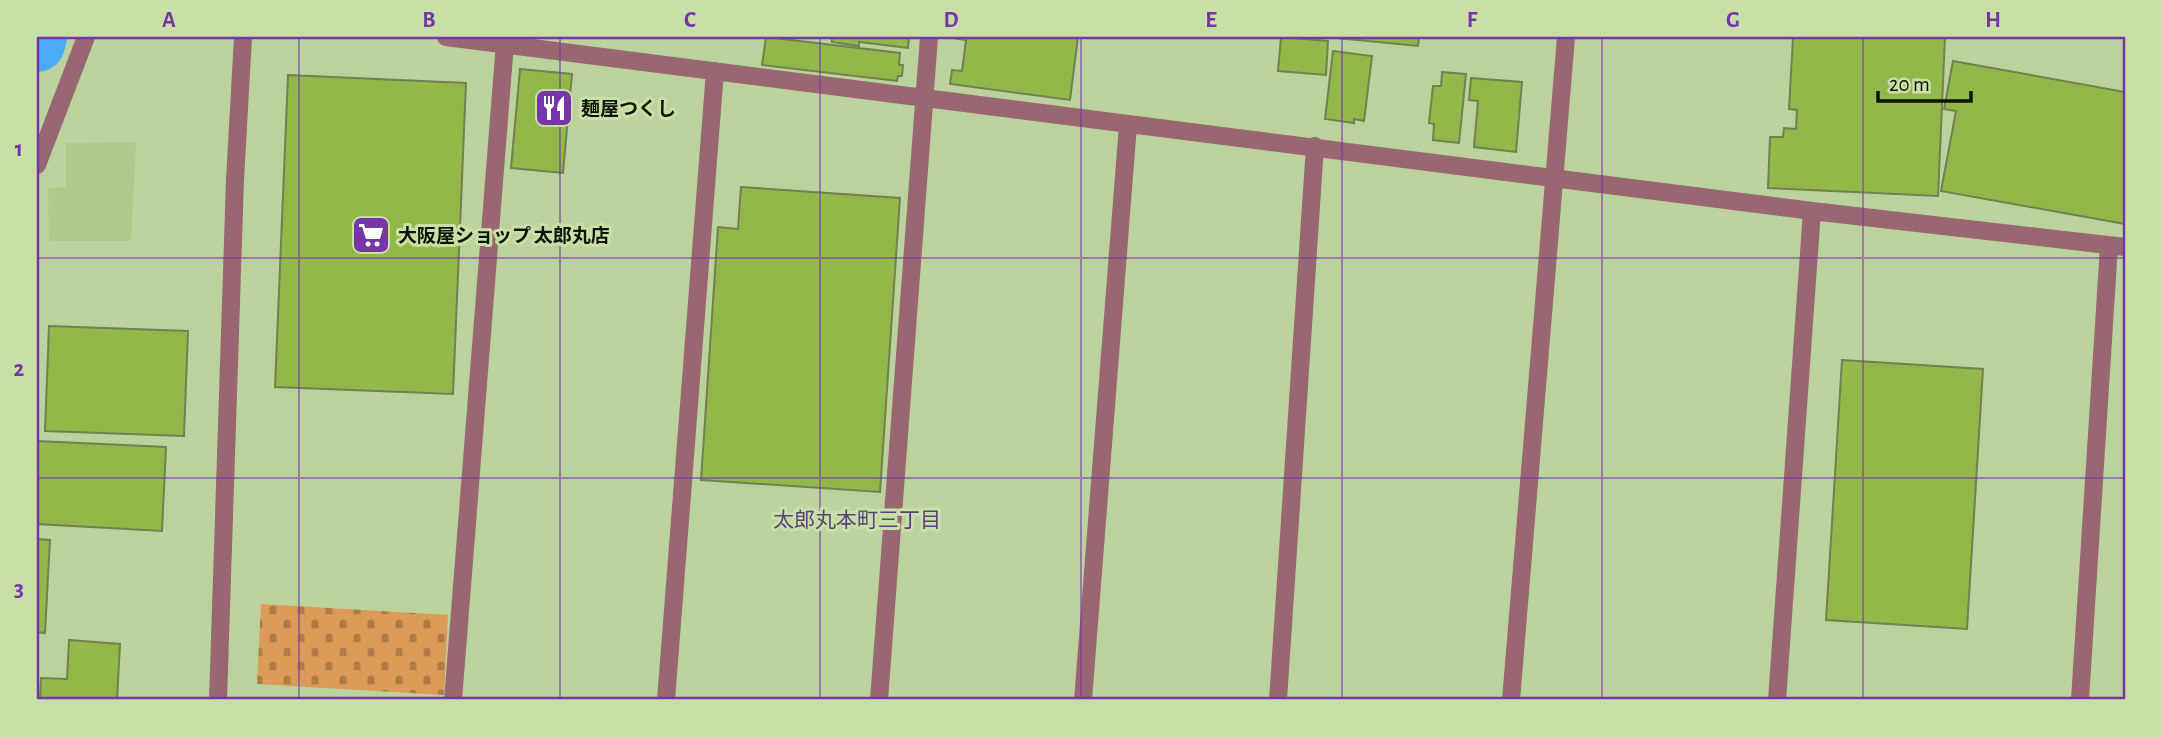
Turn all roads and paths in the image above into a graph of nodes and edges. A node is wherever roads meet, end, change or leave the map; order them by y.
1 (86, 37) edge
2 (243, 37) edge
3 (446, 37) edge
4 (929, 37) edge
5 (1566, 37) edge
6 (505, 43) junction
7 (715, 71) junction
8 (924, 97) junction
9 (1128, 125) junction
10 (1315, 146) junction
11 (37, 165) edge
12 (1554, 177) junction
13 (1812, 211) junction
14 (2117, 247) edge
15 (218, 700) edge
16 (235, 700) edge
17 (453, 700) edge
18 (666, 700) edge
19 (879, 700) edge
20 (1083, 700) edge
21 (1278, 700) edge
22 (1510, 700) edge
23 (1777, 700) edge
24 (2080, 700) edge

1 - 11 street
2 - 15 street
3 - 6 street
4 - 8 street
5 - 12 street
6 - 7 street
6 - 17 street
7 - 8 street
7 - 18 street
8 - 9 street
8 - 19 street
9 - 10 street
9 - 20 street
10 - 12 street
10 - 21 street
12 - 13 street
12 - 22 street
13 - 14 street
13 - 23 street
14 - 24 street
15 - 16 street

